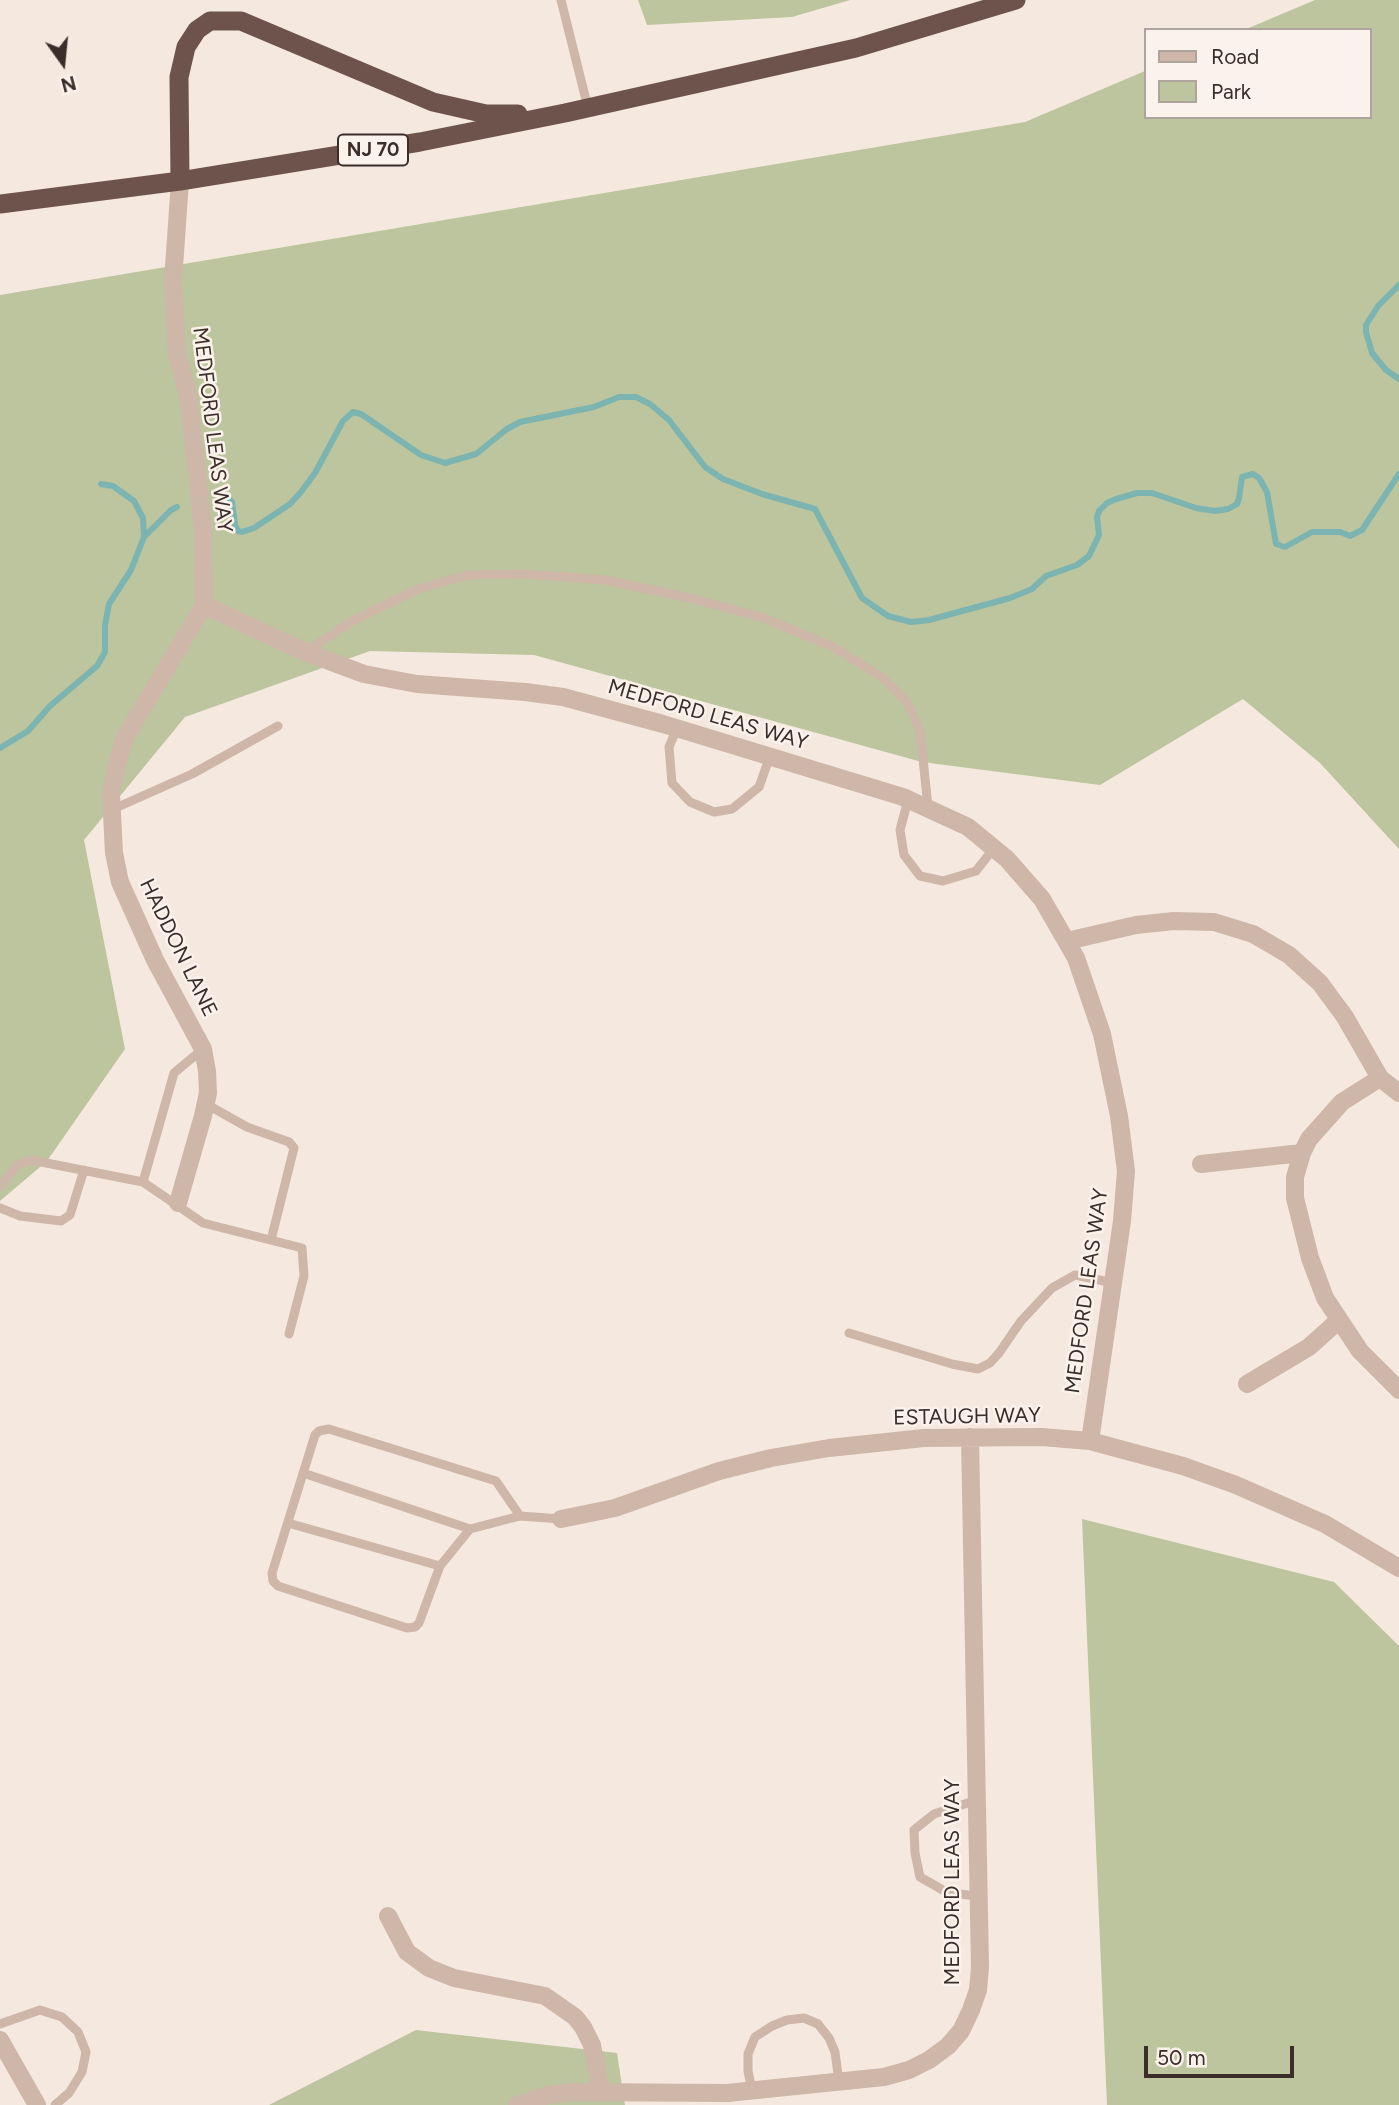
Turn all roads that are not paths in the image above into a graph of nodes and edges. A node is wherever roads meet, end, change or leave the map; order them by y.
1 (561, 0) edge
2 (1016, 0) edge
3 (588, 108) junction
4 (565, 113) junction
5 (180, 181) junction
6 (0, 204) edge
7 (204, 606) junction
8 (305, 652) junction
9 (278, 726) dead end
10 (677, 728) junction
11 (770, 756) junction
12 (908, 800) junction
13 (928, 807) junction
14 (111, 810) junction
15 (994, 848) junction
16 (1068, 941) junction
17 (202, 1049) junction
18 (1380, 1078) junction
19 (1399, 1093) edge
20 (206, 1104) junction
21 (1302, 1153) junction
22 (1201, 1164) dead end
23 (84, 1170) junction
24 (143, 1182) junction
25 (0, 1188) edge
26 (178, 1203) junction
27 (0, 1208) edge
28 (271, 1240) junction
29 (1114, 1283) junction
30 (1339, 1321) junction
31 (849, 1333) dead end
32 (289, 1335) dead end
33 (1247, 1384) dead end
34 (1399, 1390) edge
35 (970, 1437) junction
36 (1090, 1441) junction
37 (303, 1472) junction
38 (520, 1516) junction
39 (561, 1520) joint
40 (288, 1523) junction
41 (470, 1529) junction
42 (440, 1566) junction
43 (1399, 1569) edge
44 (977, 1800) junction
45 (979, 1896) junction
46 (388, 1916) dead end
47 (0, 2024) edge
48 (0, 2040) edge
49 (839, 2082) junction
50 (752, 2090) junction
51 (600, 2093) junction
52 (37, 2105) edge
53 (55, 2105) edge
54 (517, 2105) edge

1 - 3 lane
2 - 3 highway, NJ 70
3 - 4 highway, NJ 70
4 - 5 highway, NJ 70
4 - 5 highway
5 - 6 highway, NJ 70
5 - 7 street, MEDFORD LEAS WAY
7 - 8 street, MEDFORD LEAS WAY
7 - 14 street, HADDON LANE
8 - 10 street, MEDFORD LEAS WAY
8 - 13 lane
9 - 14 lane
10 - 11 street, MEDFORD LEAS WAY
10 - 11 lane
11 - 12 street, MEDFORD LEAS WAY
12 - 13 street, MEDFORD LEAS WAY
12 - 15 lane
13 - 15 street, MEDFORD LEAS WAY
14 - 17 street, HADDON LANE
15 - 16 street, MEDFORD LEAS WAY
16 - 18 street
16 - 29 street, MEDFORD LEAS WAY
17 - 20 street, HADDON LANE
17 - 24 lane
18 - 19 street
18 - 21 street
20 - 26 street, HADDON LANE
20 - 28 lane
21 - 22 street
21 - 30 street
23 - 24 lane
23 - 25 lane
23 - 27 lane
24 - 26 lane
26 - 28 lane
28 - 32 lane
29 - 31 lane
29 - 36 street, MEDFORD LEAS WAY
30 - 33 street
30 - 34 street
35 - 36 street, ESTAUGH WAY
35 - 39 street, ESTAUGH WAY
35 - 44 street, MEDFORD LEAS WAY
36 - 43 street, ESTAUGH WAY
37 - 38 lane
37 - 40 lane
37 - 41 lane
38 - 39 lane
38 - 41 lane
40 - 42 lane
40 - 42 lane
41 - 42 lane
44 - 45 street, MEDFORD LEAS WAY
44 - 45 lane
45 - 49 street, MEDFORD LEAS WAY
46 - 51 street
47 - 53 lane
48 - 52 street
49 - 50 street, MEDFORD LEAS WAY
49 - 50 lane
50 - 51 street, MEDFORD LEAS WAY
51 - 54 street, MEDFORD LEAS WAY

